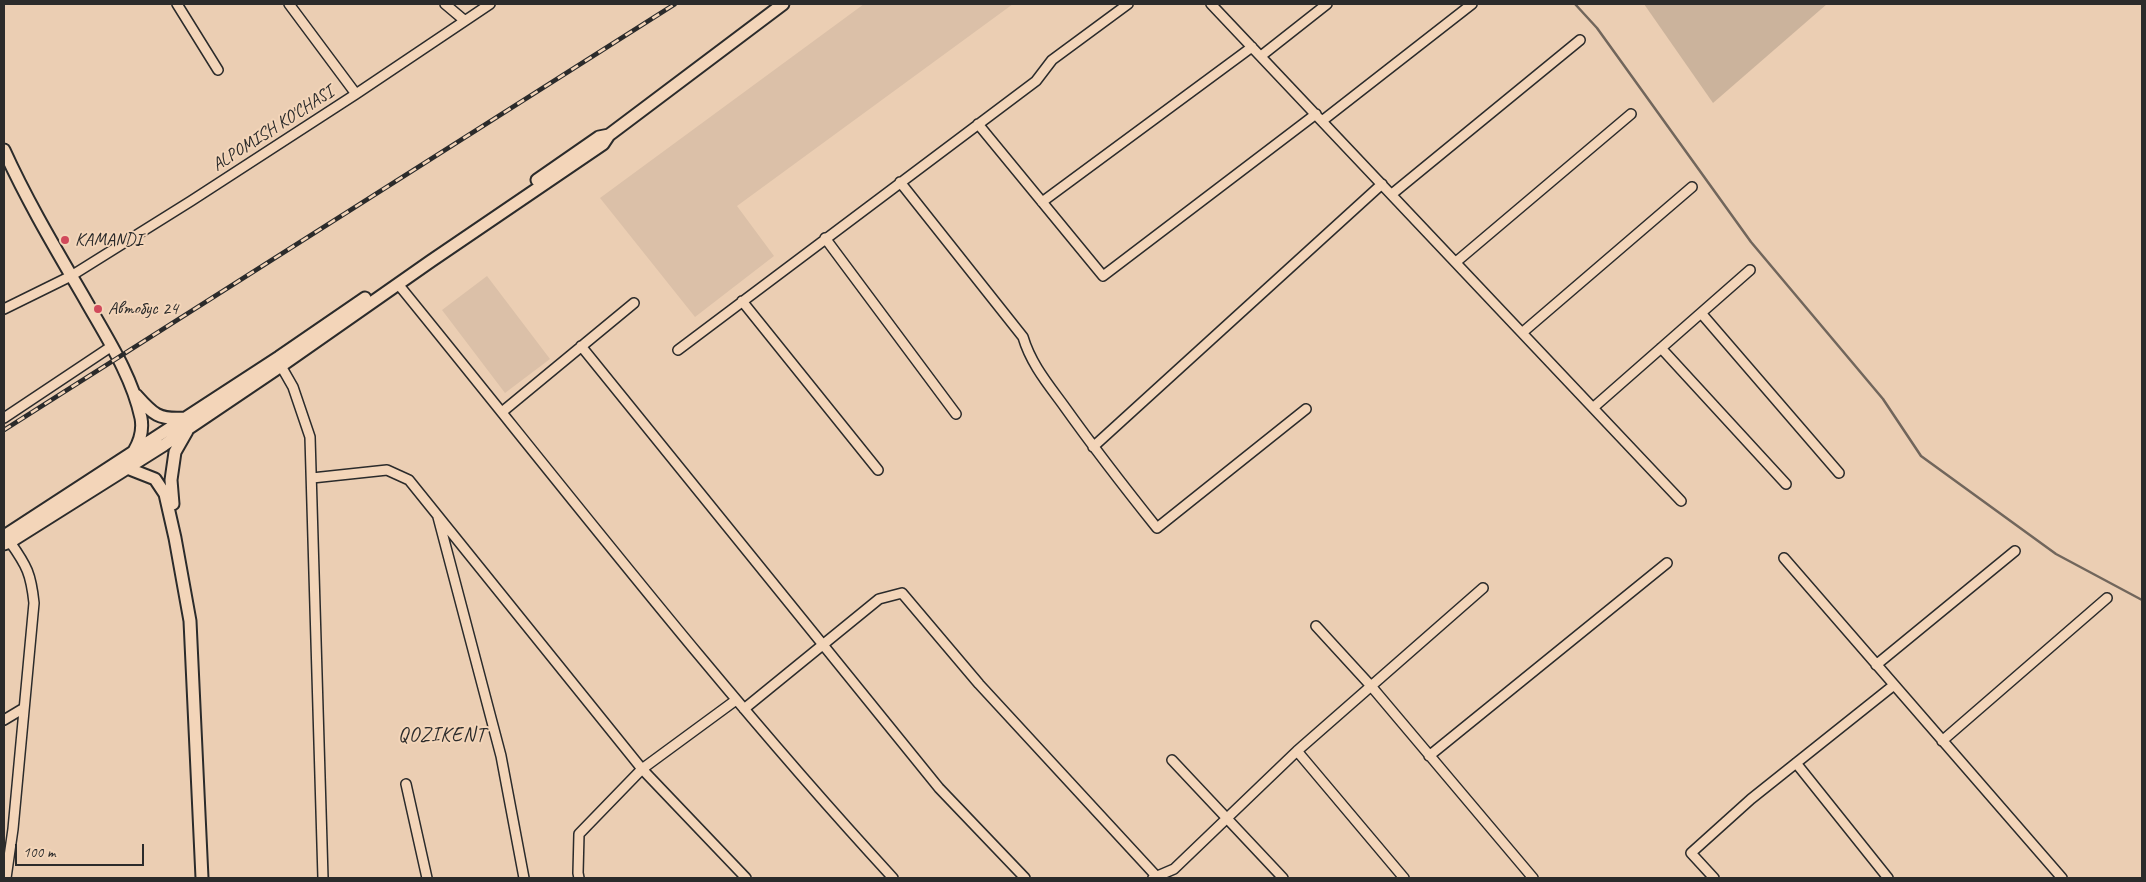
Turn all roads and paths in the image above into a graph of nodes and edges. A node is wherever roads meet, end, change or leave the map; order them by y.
1 (177, 4) edge
2 (289, 4) edge
3 (445, 4) edge
4 (490, 4) edge
5 (783, 4) edge
6 (1128, 4) edge
7 (1211, 4) edge
8 (1327, 4) edge
9 (1472, 4) edge
10 (464, 20) junction
11 (1580, 40) dead end
12 (1252, 47) junction
13 (1260, 56) junction
14 (218, 70) dead end
15 (356, 94) junction
16 (1631, 114) dead end
17 (1319, 118) junction
18 (978, 124) junction
19 (609, 135) junction
20 (4, 150) edge
21 (900, 182) junction
22 (1382, 184) junction
23 (1692, 187) dead end
24 (1392, 194) junction
25 (1042, 202) junction
26 (825, 238) junction
27 (1456, 262) junction
28 (1750, 270) dead end
29 (71, 276) junction
30 (398, 284) junction
31 (742, 301) junction
32 (634, 303) dead end
33 (4, 309) edge
34 (1701, 313) junction
35 (1522, 332) junction
36 (112, 346) junction
37 (581, 346) junction
38 (1661, 348) junction
39 (678, 350) dead end
40 (281, 366) junction
41 (133, 392) junction
42 (1594, 407) junction
43 (1306, 408) dead end
44 (502, 412) junction
45 (956, 414) dead end
46 (4, 418) edge
47 (188, 423) junction
48 (1093, 447) junction
49 (133, 453) junction
50 (127, 468) junction
51 (878, 470) dead end
52 (1839, 473) dead end
53 (312, 478) junction
54 (1786, 484) dead end
55 (1681, 501) dead end
56 (438, 514) junction
57 (176, 538) junction
58 (6, 541) edge
59 (2014, 551) dead end
60 (1784, 558) dead end
61 (1667, 563) dead end
62 (1483, 588) dead end
63 (2107, 598) dead end
64 (1316, 626) dead end
65 (824, 645) junction
66 (1876, 665) junction
67 (1894, 685) junction
68 (1371, 686) junction
69 (736, 700) junction
70 (24, 708) junction
71 (744, 709) junction
72 (4, 720) edge
73 (1942, 741) junction
74 (1297, 751) junction
75 (1430, 756) junction
76 (1172, 760) dead end
77 (1796, 763) junction
78 (642, 769) junction
79 (406, 784) dead end
80 (1228, 818) junction
81 (13, 829) junction
82 (4, 835) edge
83 (1155, 877) edge
84 (6, 878) edge
85 (202, 878) edge
86 (323, 878) edge
87 (427, 878) edge
88 (524, 878) edge
89 (580, 878) edge
90 (746, 878) edge
91 (893, 878) edge
92 (1025, 878) edge
93 (1283, 878) edge
94 (1404, 878) edge
95 (1533, 878) edge
96 (1714, 878) edge
97 (1888, 878) edge
98 (2062, 878) edge

1 - 14 street
2 - 15 street
3 - 10 street
4 - 10 street, ALPOMISH KO'CHASI
5 - 19 main road
6 - 18 street
7 - 12 street
8 - 13 street
9 - 17 street
10 - 15 street, ALPOMISH KO'CHASI
11 - 24 street
12 - 13 street
12 - 25 street
13 - 17 street
15 - 29 street, ALPOMISH KO'CHASI
16 - 27 street
17 - 22 street
17 - 25 street
18 - 21 street
18 - 25 street
19 - 30 main road
19 - 47 main road
20 - 29 main road
21 - 26 street
21 - 48 street
22 - 24 street
22 - 48 street
23 - 35 street
24 - 27 street
26 - 31 street
26 - 45 street
27 - 35 street
28 - 34 street
29 - 33 street, ALPOMISH KO'CHASI
29 - 36 main road
30 - 40 main road
30 - 44 street
31 - 39 street
31 - 51 street
32 - 37 street
34 - 38 street
34 - 52 street
35 - 42 street
36 - 41 main road
36 - 46 street
37 - 44 street
37 - 65 street
38 - 42 street
38 - 54 street
40 - 47 main road
40 - 53 street
41 - 47 main road
41 - 49 main road
42 - 55 street
43 - 48 street
44 - 69 street
47 - 49 main road
47 - 50 main road
47 - 57 main road
49 - 58 main road
50 - 57 main road
50 - 58 main road
53 - 56 street
53 - 86 street
56 - 78 street
56 - 88 street
57 - 85 main road
58 - 70 street
59 - 66 street
60 - 66 street
61 - 75 street
62 - 68 street
63 - 73 street
64 - 68 street
65 - 71 street
65 - 83 street
65 - 92 street
66 - 67 street
67 - 73 street
67 - 77 street
68 - 74 street
68 - 75 street
69 - 71 street
69 - 78 street
70 - 72 street
70 - 81 street
71 - 91 street
73 - 98 street
74 - 80 street
74 - 94 street
75 - 95 street
76 - 80 street
77 - 96 street
77 - 97 street
78 - 89 street
78 - 90 street
79 - 87 street
80 - 83 street
80 - 93 street
81 - 82 street
81 - 84 street

